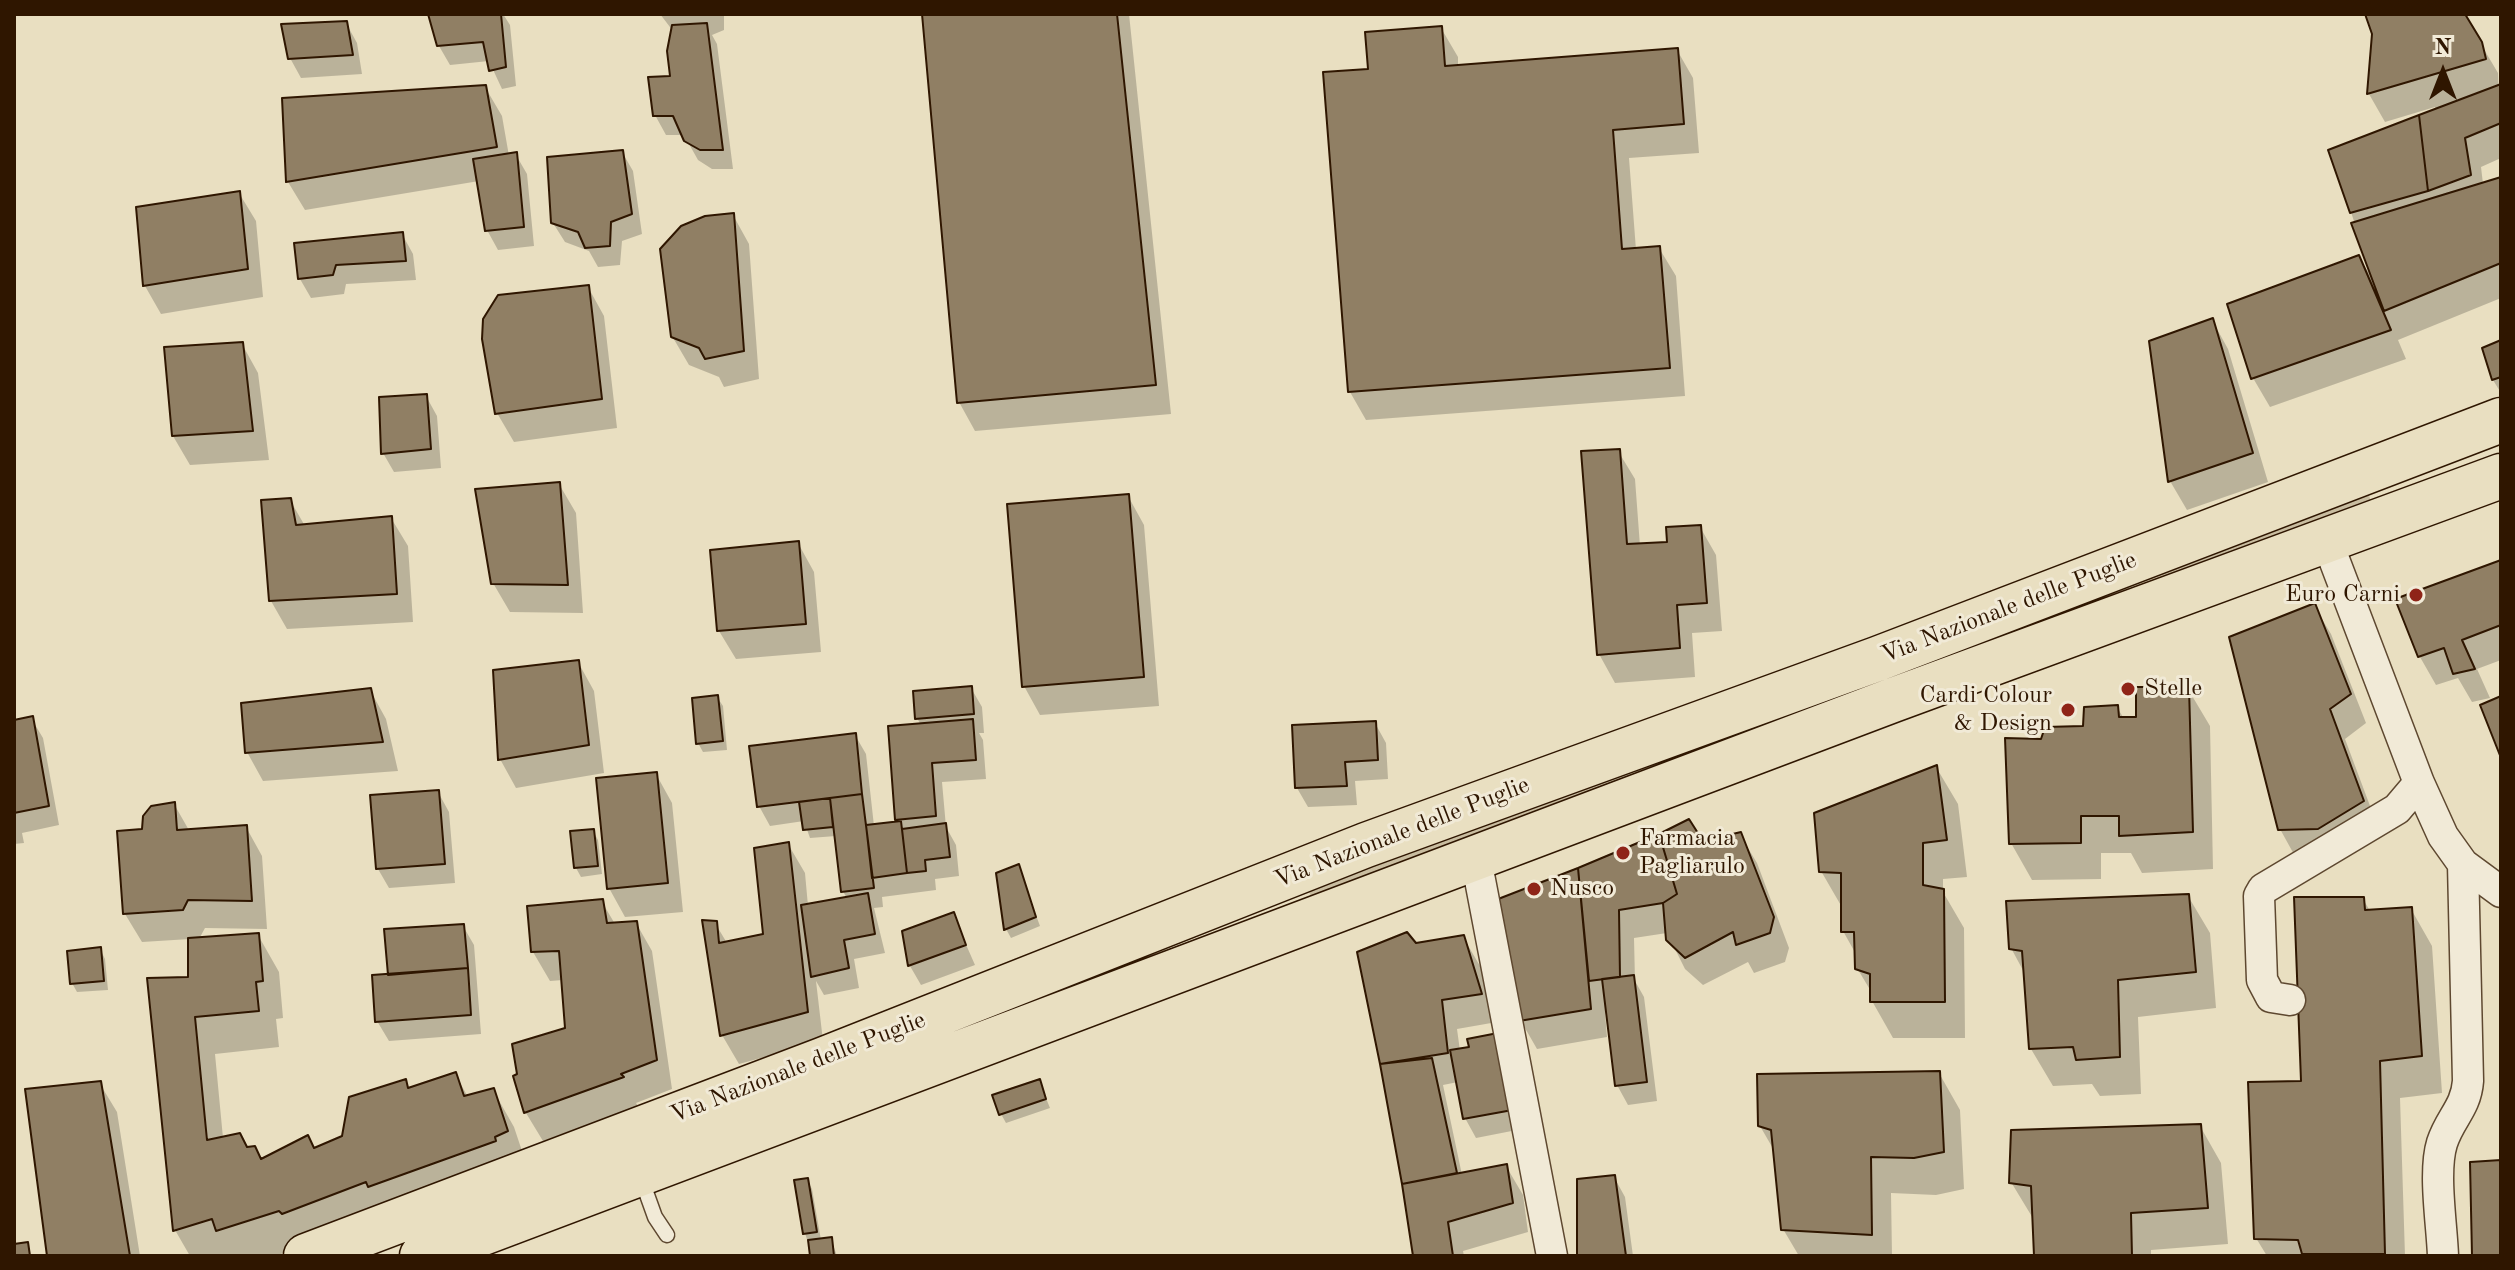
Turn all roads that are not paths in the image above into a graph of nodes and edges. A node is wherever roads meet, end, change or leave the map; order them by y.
1 (2501, 420) edge
2 (2501, 476) edge
3 (2327, 541) junction
4 (2419, 783) junction
5 (1476, 859) junction
6 (2463, 864) junction
7 (2501, 892) edge
8 (2290, 1000) dead end
9 (640, 1174) junction
10 (667, 1235) dead end
11 (466, 1248) edge
12 (306, 1256) edge
13 (422, 1256) edge
14 (1552, 1256) edge
15 (2443, 1256) edge

1 - 12 main road, Via Nazionale delle Puglie
2 - 3 main road, Via Nazionale delle Puglie
3 - 4 street
3 - 5 main road, Via Nazionale delle Puglie
4 - 6 street
4 - 8 street
5 - 9 main road, Via Nazionale delle Puglie
5 - 14 street
6 - 7 street
6 - 15 street
9 - 10 lane
9 - 11 main road, Via Nazionale delle Puglie
11 - 13 main road, Via Nazionale delle Puglie

